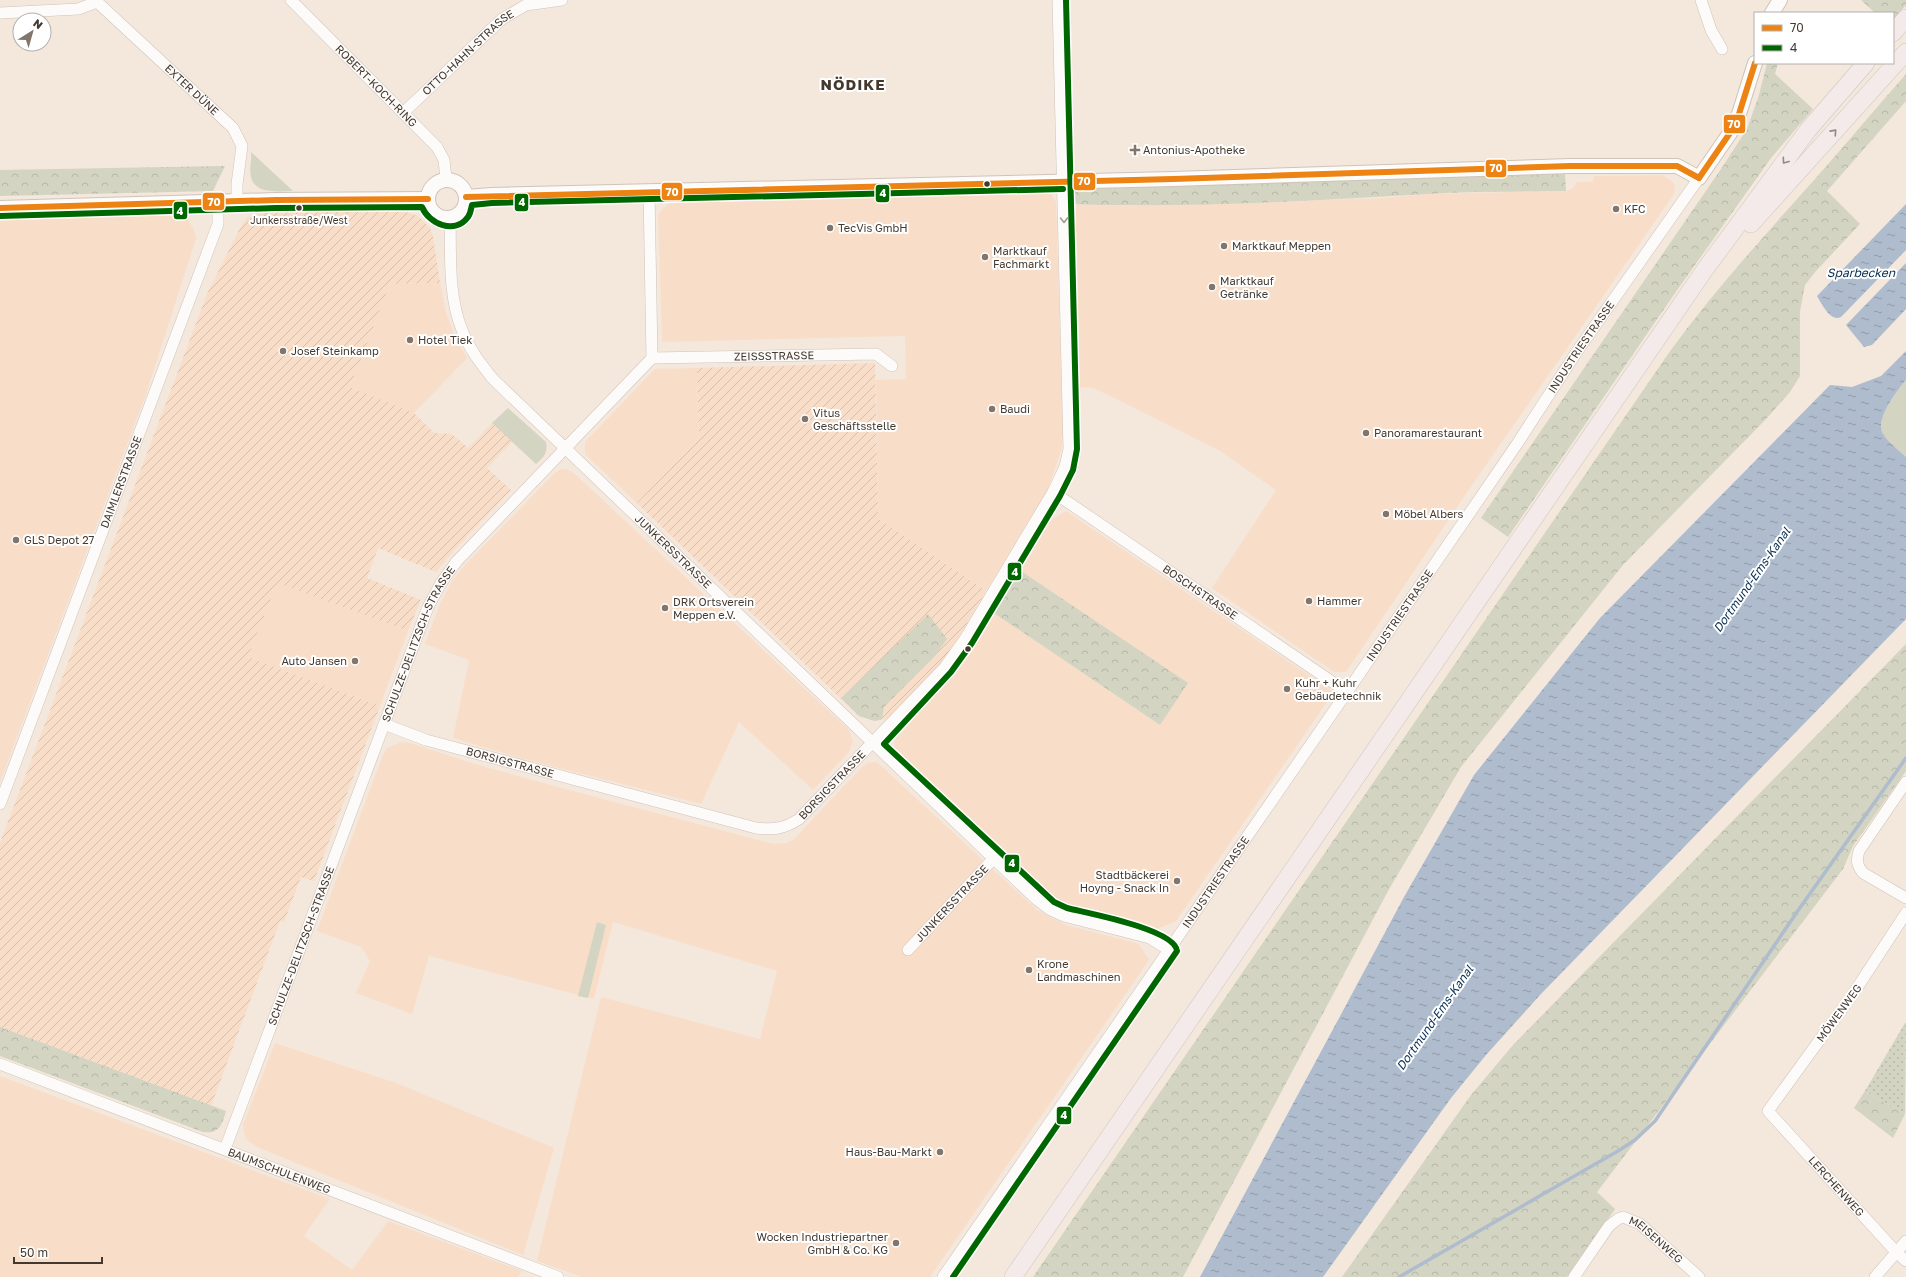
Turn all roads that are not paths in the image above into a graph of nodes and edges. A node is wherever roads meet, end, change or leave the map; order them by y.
1 (291, 0) edge
2 (562, 0) edge
3 (1058, 0) edge
4 (1701, 0) edge
5 (1775, 0) edge
6 (1780, 0) edge
7 (96, 1) edge
8 (1772, 12) edge
9 (1773, 12) edge
10 (0, 13) edge
11 (1906, 18) edge
12 (1894, 32) edge
13 (1722, 49) dead end
14 (1906, 52) edge
15 (1755, 64) edge
16 (1865, 64) edge
17 (403, 113) junction
18 (1699, 178) junction
19 (446, 179) junction
20 (1063, 181) junction
21 (649, 191) junction
22 (466, 197) junction
23 (428, 199) junction
24 (237, 202) junction
25 (218, 203) junction
26 (0, 208) edge
27 (450, 218) junction
28 (1674, 314) junction
29 (652, 358) junction
30 (892, 366) dead end
31 (565, 448) junction
32 (1053, 492) junction
33 (1347, 692) junction
34 (384, 724) junction
35 (873, 744) junction
36 (1906, 782) edge
37 (0, 804) edge
38 (995, 858) junction
39 (1906, 898) edge
40 (1906, 913) edge
41 (908, 950) dead end
42 (1168, 950) junction
43 (0, 1064) edge
44 (1768, 1111) joint
45 (225, 1149) junction
46 (1906, 1241) edge
47 (1897, 1253) junction
48 (1906, 1261) edge
49 (558, 1277) edge
50 (943, 1277) edge
51 (1013, 1277) edge
52 (1574, 1277) edge
53 (1699, 1277) edge
54 (1875, 1277) edge

1 - 17 street, ROBERT-KOCH-RING
2 - 17 street, OTTO-HAHN-STRASSE
3 - 20 street, BORSIGSTRASSE
4 - 13 street
5 - 8 street
6 - 9 street
7 - 10 street
7 - 24 street, EXTER DÜNE
11 - 12 main road
28 -> 14 main road
15 - 18 street, INDUSTRIESTRASSE
16 -> 28 main road
17 - 19 street, ROBERT-KOCH-RING
18 - 20 street
18 - 33 street, INDUSTRIESTRASSE
19 - 22 street
19 - 23 street
20 - 21 street
20 -> 32 street, BORSIGSTRASSE
21 - 22 street
21 - 29 street
22 - 27 street
23 - 24 street
23 - 27 street
24 - 25 street
25 - 26 street
25 - 37 street, DAIMLERSTRASSE
27 - 31 street, JUNKERSSTRASSE
28 - 51 main road
29 - 30 street, ZEISSSTRASSE
29 - 31 street, SCHULZE-DELITZSCH-STRASSE
31 - 34 street, SCHULZE-DELITZSCH-STRASSE
31 - 35 street, JUNKERSSTRASSE
32 - 33 street, BOSCHSTRASSE
32 - 35 street, BORSIGSTRASSE
33 - 42 street, INDUSTRIESTRASSE
34 - 35 street, BORSIGSTRASSE
34 - 45 street, SCHULZE-DELITZSCH-STRASSE
35 - 38 street, JUNKERSSTRASSE
36 - 39 street
38 - 41 street, JUNKERSSTRASSE
38 - 42 street, JUNKERSSTRASSE
40 - 44 street, MÖWENWEG
42 - 50 street, INDUSTRIESTRASSE
43 - 45 street, BAUMSCHULENWEG
44 - 47 street, LERCHENWEG
45 - 49 street, BAUMSCHULENWEG
46 - 47 street
47 - 48 street, LERCHENWEG
47 - 54 street
52 - 53 street, MEISENWEG

